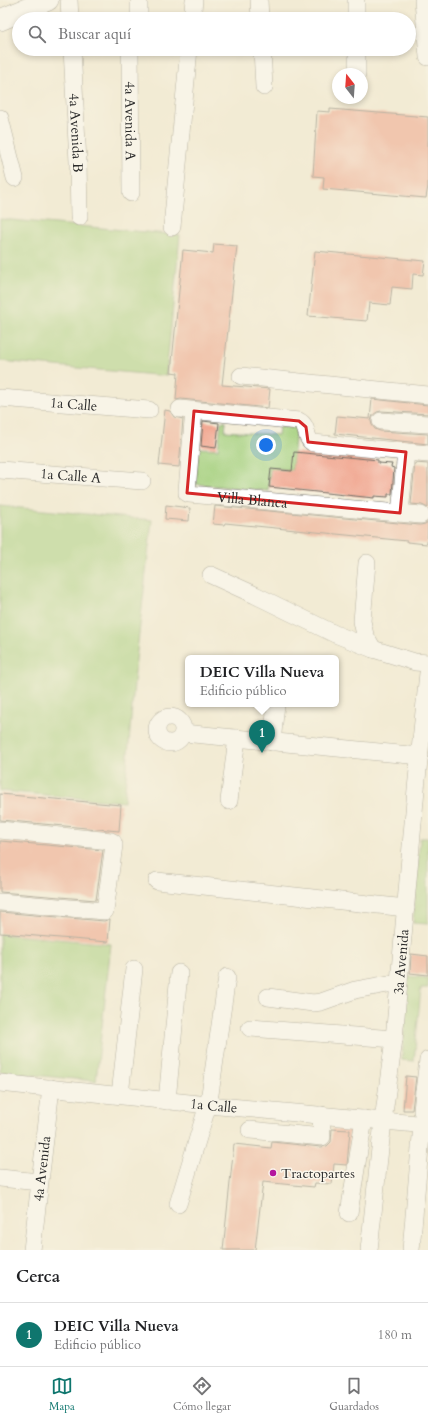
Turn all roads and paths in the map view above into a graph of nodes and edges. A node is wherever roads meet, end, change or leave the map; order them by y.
1 (70, 0) edge
2 (130, 0) edge
3 (139, 0) edge
4 (194, 0) edge
5 (259, 0) edge
6 (356, 0) edge
7 (423, 0) edge
8 (39, 2) edge
9 (17, 12) edge
10 (70, 12) edge
11 (130, 12) edge
12 (139, 12) edge
13 (193, 12) edge
14 (260, 12) edge
15 (356, 12) edge
16 (12, 14) edge
17 (0, 20) edge
18 (72, 56) edge
19 (130, 56) edge
20 (139, 56) edge
21 (188, 56) edge
22 (262, 56) edge
23 (357, 56) edge
24 (428, 57) edge
25 (357, 68) edge
26 (264, 87) dead end
27 (0, 118) edge
28 (15, 178) dead end
29 (79, 217) dead end
30 (172, 227) dead end
31 (241, 376) dead end
32 (428, 395) edge
33 (0, 398) edge
34 (148, 410) dead end
35 (381, 421) dead end
36 (428, 424) edge
37 (406, 452) junction
38 (428, 454) edge
39 (0, 470) edge
40 (142, 481) dead end
41 (400, 513) junction
42 (421, 515) dead end
43 (367, 563) dead end
44 (211, 575) dead end
45 (372, 649) junction
46 (428, 663) edge
47 (428, 673) edge
48 (276, 707) edge
49 (183, 733) dead end
50 (237, 738) junction
51 (272, 742) junction
52 (420, 756) junction
53 (422, 789) edge
54 (229, 801) dead end
55 (0, 830) edge
56 (157, 881) dead end
57 (0, 902) edge
58 (406, 908) junction
59 (134, 969) dead end
60 (179, 973) dead end
61 (227, 977) dead end
62 (399, 982) junction
63 (268, 997) dead end
64 (250, 1028) dead end
65 (394, 1039) junction
66 (428, 1060) edge
67 (0, 1083) edge
68 (51, 1088) junction
69 (426, 1091) edge
70 (120, 1095) junction
71 (167, 1101) junction
72 (208, 1105) junction
73 (321, 1115) junction
74 (364, 1119) junction
75 (383, 1121) junction
76 (426, 1121) edge
77 (250, 1130) dead end
78 (0, 1178) edge
79 (39, 1182) junction
80 (178, 1204) dead end
81 (349, 1213) dead end
82 (32, 1250) edge
83 (369, 1250) edge
84 (411, 1250) edge

1 - 10 street
2 - 11 street
3 - 12 street
4 - 13 street
5 - 14 street
6 - 15 street
7 - 24 street
8 - 9 main road
16 - 17 main road
18 - 29 street, 4a Avenida B
19 - 20 street, 4a Avenida A
21 - 30 street
22 - 26 street
23 - 25 street
27 - 28 street
31 - 32 street
33 - 34 street, 1a Calle
35 - 36 street
37 - 38 street, Villa Blanca
37 - 41 street
37 - 41 street, Villa Blanca
39 - 40 street, 1a Calle A
41 - 42 street, Villa Blanca
43 - 45 street
44 - 45 street
45 - 46 street
47 - 52 street, 3a Avenida
48 - 51 street
49 - 50 street
50 - 51 street
50 - 54 street
51 - 52 street
52 - 53 street, 3a Avenida
53 - 58 street, 3a Avenida
55 - 57 street
56 - 58 street
58 - 62 street, 3a Avenida
59 - 70 street
60 - 71 street
61 - 72 street
62 - 63 street
62 - 65 street, 3a Avenida
64 - 65 street
65 - 75 street, 3a Avenida
66 - 69 street
67 - 68 street, 1a Calle
68 - 70 street, 1a Calle
68 - 79 street, 4a Avenida
69 - 76 street
70 - 71 street, 1a Calle
71 - 72 street, 1a Calle
72 - 73 street, 1a Calle
72 - 80 street
73 - 74 street, 1a Calle
73 - 77 street
74 - 75 street, 1a Calle
74 - 81 street
75 - 76 street, 1a Calle
75 - 83 street, 3a Avenida
76 - 84 street
78 - 79 street
79 - 82 street, 4a Avenida

